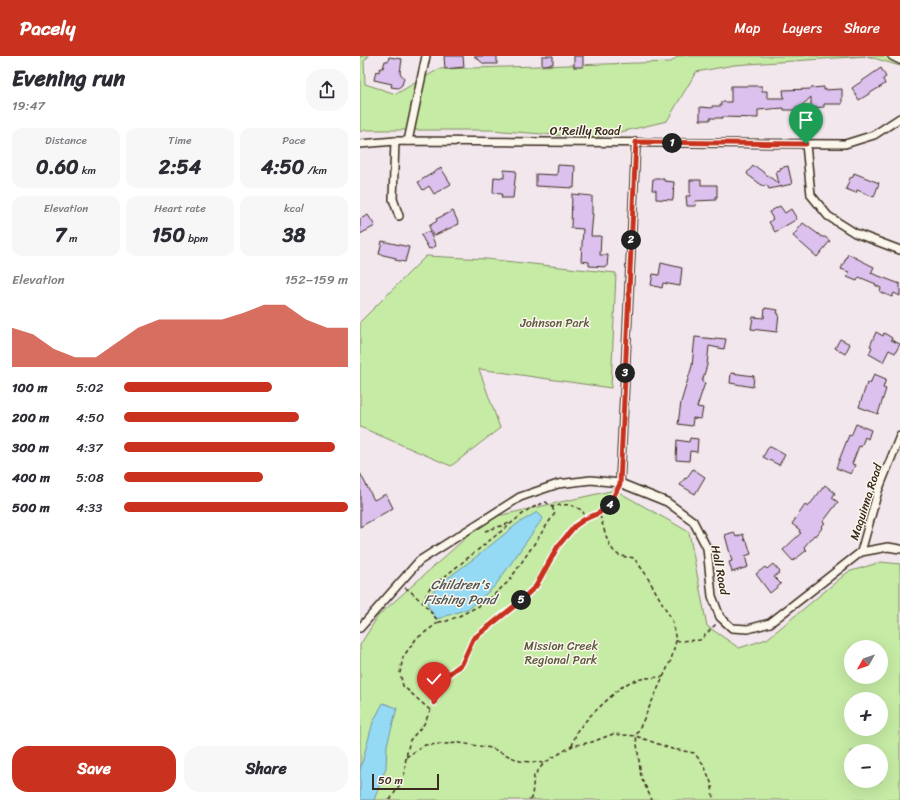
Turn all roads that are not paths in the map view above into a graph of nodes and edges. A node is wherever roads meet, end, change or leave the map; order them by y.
1 (426, 56) edge
2 (892, 56) edge
3 (900, 60) edge
4 (900, 118) edge
5 (395, 141) junction
6 (408, 141) junction
7 (636, 142) junction
8 (360, 144) edge
9 (806, 144) junction
10 (399, 216) dead end
11 (900, 250) edge
12 (900, 436) edge
13 (620, 484) junction
14 (900, 549) edge
15 (861, 552) junction
16 (360, 628) edge

1 - 6 street
2 - 3 street
4 - 9 street, O'Reilly Road
5 - 6 street, O'Reilly Road
5 - 8 street, O'Reilly Road
5 - 10 street
6 - 7 street, O'Reilly Road
7 - 9 street, O'Reilly Road
7 - 13 street
9 - 11 street
12 - 15 street, Maquinna Road
13 - 15 street, Hall Road
13 - 16 street, Hall Road
14 - 15 street

